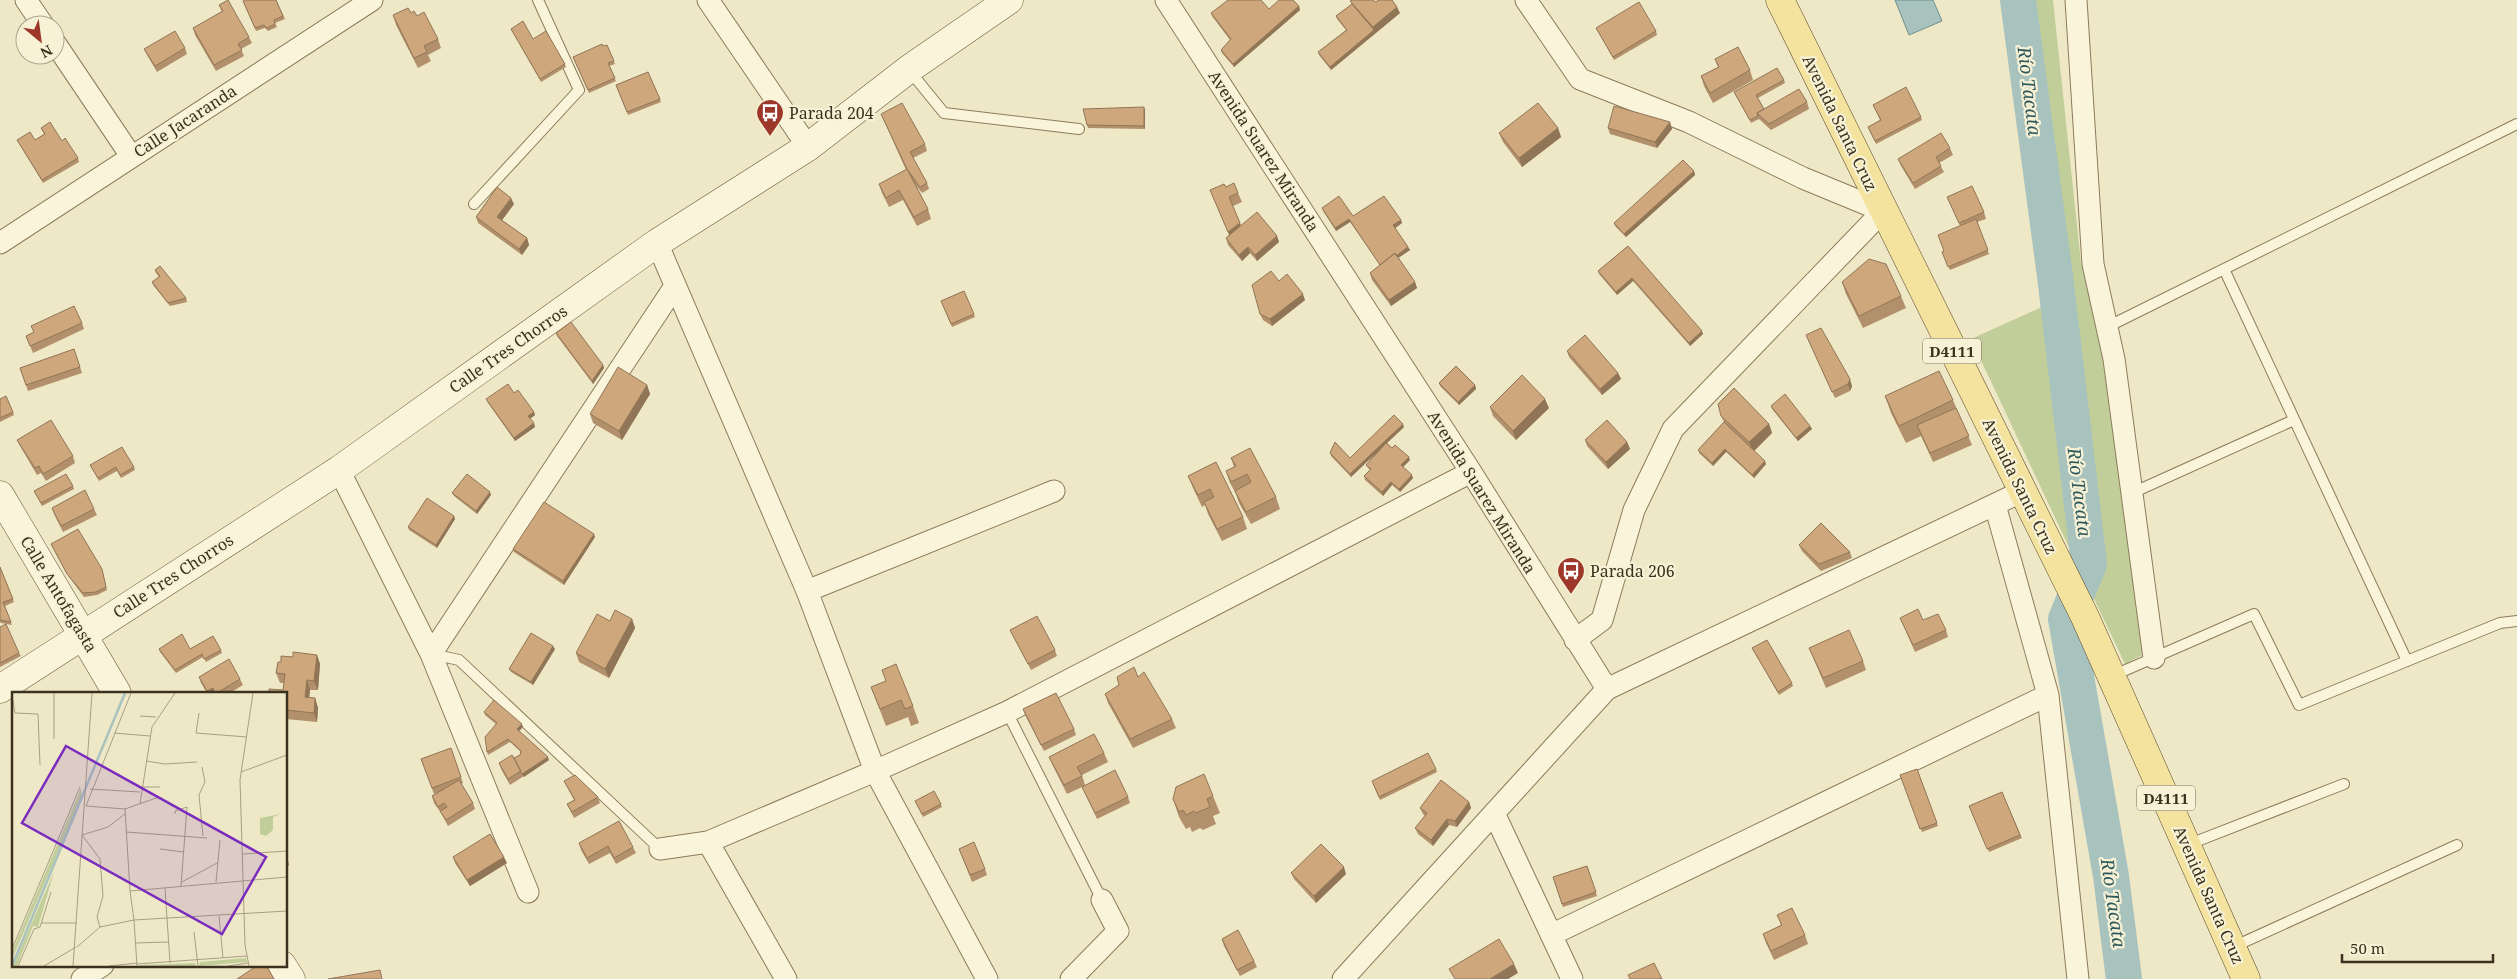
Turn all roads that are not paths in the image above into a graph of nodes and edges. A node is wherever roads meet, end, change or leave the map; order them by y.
1 (26, 0) edge
2 (372, 0) edge
3 (538, 0) edge
4 (708, 0) edge
5 (1009, 0) edge
6 (1166, 0) edge
7 (1526, 0) edge
8 (1780, 0) edge
9 (2076, 0) edge
10 (36, 15) edge
11 (65, 59) edge
12 (909, 69) junction
13 (2517, 124) edge
14 (1079, 129) dead end
15 (808, 147) junction
16 (131, 156) junction
17 (474, 204) dead end
18 (1883, 211) junction
19 (0, 243) edge
20 (657, 243) junction
21 (2224, 269) junction
22 (675, 286) junction
23 (2107, 327) junction
24 (2294, 420) junction
25 (339, 470) junction
26 (1471, 472) junction
27 (1054, 491) dead end
28 (2023, 491) junction
29 (2132, 492) junction
30 (0, 495) edge
31 (1995, 504) junction
32 (806, 590) junction
33 (2517, 621) edge
34 (82, 634) junction
35 (1575, 640) junction
36 (431, 654) junction
37 (2154, 658) junction
38 (2407, 661) junction
39 (2112, 677) junction
40 (1607, 688) junction
41 (0, 689) edge
42 (116, 692) edge
43 (2048, 696) junction
44 (1006, 712) junction
45 (875, 771) junction
46 (2344, 784) dead end
47 (1494, 813) junction
48 (708, 842) junction
49 (2187, 845) junction
50 (2457, 845) dead end
51 (660, 849) joint
52 (528, 892) dead end
53 (1102, 900) joint
54 (1550, 935) junction
55 (2232, 947) junction
56 (102, 966) edge
57 (283, 966) edge
58 (82, 979) edge
59 (291, 979) edge
60 (786, 979) edge
61 (987, 979) edge
62 (1071, 979) edge
63 (1343, 979) edge
64 (1571, 979) edge
65 (2078, 979) edge
66 (2246, 979) edge

1 - 10 street
2 - 16 street, Calle Jacaranda
3 - 17 lane
4 - 15 street
5 - 12 main road, Calle Tres Chorros
6 - 26 street, Avenida Suarez Miranda
7 - 18 street
8 - 18 main road, Avenida Santa Cruz / D4111
9 - 23 street
11 - 16 street
12 - 14 lane
12 - 15 main road, Calle Tres Chorros
13 - 21 lane
15 - 20 main road, Calle Tres Chorros
16 - 19 street, Calle Jacaranda
18 - 28 main road, Avenida Santa Cruz / D4111
18 - 35 street
20 - 22 street
20 - 25 main road, Calle Tres Chorros
21 - 23 lane
21 - 24 lane
22 - 32 street
22 - 36 street
23 - 29 street
24 - 29 lane
24 - 38 lane
25 - 34 main road, Calle Tres Chorros
25 - 36 street
26 - 35 street, Avenida Suarez Miranda
26 - 44 street
27 - 32 street
28 - 31 street
28 - 39 main road, Avenida Santa Cruz / D4111
29 - 37 street
30 - 34 main road, Calle Antofagasta
31 - 40 street
31 - 43 street
32 - 45 street
33 - 38 lane
34 - 41 main road, Calle Tres Chorros
34 - 42 main road, Calle Antofagasta
35 - 40 street, Avenida Suarez Miranda
36 - 51 lane
36 - 52 street
37 - 38 lane
37 - 39 lane
39 - 49 main road, Avenida Santa Cruz / D4111
40 - 47 street
43 - 54 street
43 - 65 street
44 - 45 street
44 - 53 lane
45 - 48 street
45 - 61 street
46 - 49 lane
47 - 54 street
47 - 63 street
48 - 51 street
48 - 60 street
49 - 55 main road, Avenida Santa Cruz / D4111
50 - 55 lane
53 - 62 street
54 - 64 street
55 - 66 main road, Avenida Santa Cruz / D4111
56 - 58 street
57 - 59 main road

